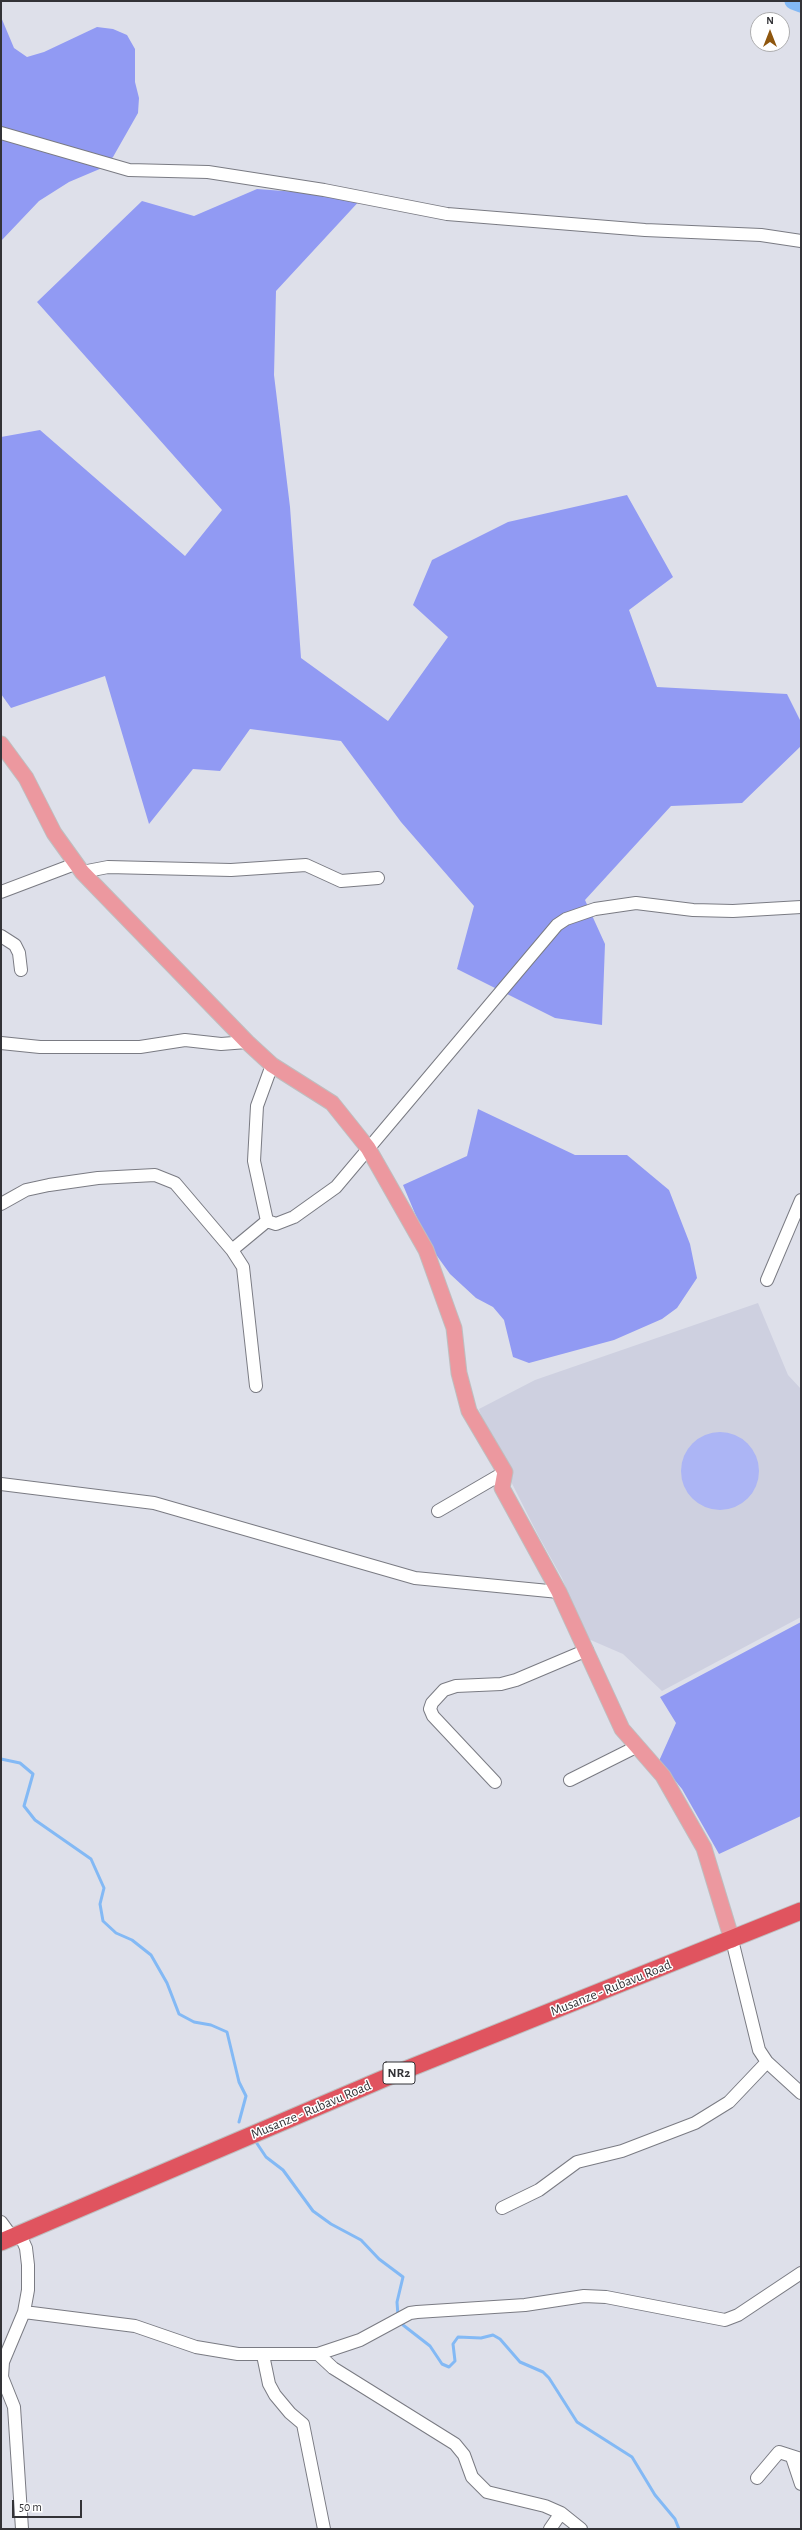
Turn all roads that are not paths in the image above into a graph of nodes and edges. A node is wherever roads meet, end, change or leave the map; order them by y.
1 (1, 133) edge
2 (801, 241) edge
3 (1, 744) edge
4 (79, 868) junction
5 (378, 878) dead end
6 (1, 892) edge
7 (801, 907) edge
8 (1, 936) edge
9 (21, 970) dead end
10 (247, 1042) junction
11 (1, 1044) edge
12 (272, 1065) junction
13 (368, 1148) junction
14 (801, 1200) edge
15 (1, 1204) edge
16 (267, 1221) junction
17 (232, 1250) junction
18 (767, 1280) dead end
19 (256, 1386) dead end
20 (505, 1472) junction
21 (1, 1484) edge
22 (438, 1511) dead end
23 (559, 1592) junction
24 (587, 1650) junction
25 (636, 1747) junction
26 (570, 1780) dead end
27 (495, 1782) dead end
28 (801, 1911) edge
29 (732, 1940) junction
30 (767, 2062) junction
31 (801, 2093) edge
32 (502, 2208) dead end
33 (1, 2222) edge
34 (7, 2239) edge
35 (801, 2273) edge
36 (24, 2312) junction
37 (318, 2354) junction
38 (263, 2355) junction
39 (797, 2458) edge
40 (757, 2478) dead end
41 (801, 2484) edge
42 (561, 2513) junction
43 (22, 2529) edge
44 (324, 2529) edge
45 (550, 2529) edge
46 (581, 2529) edge

1 - 2 street
3 - 4 main road
4 - 5 street
4 - 6 street
4 - 10 main road
7 - 13 street
8 - 9 street
10 - 11 street
10 - 12 main road
12 - 13 main road
12 - 16 street
13 - 16 street
13 - 20 main road
14 - 18 street
15 - 17 street
16 - 17 street
17 - 19 street
20 - 22 street
20 - 23 main road
21 - 23 street
23 - 24 main road
24 - 25 main road
24 - 27 street
25 - 26 street
25 - 29 main road
28 - 29 highway, Musanze - Rubavu Road / NR2
29 - 30 street
29 - 34 highway, Musanze - Rubavu Road / NR2
30 - 31 street
30 - 32 street
33 - 34 street
34 - 36 street
35 - 37 street
36 - 38 street
36 - 43 street
37 - 38 street
37 - 42 street
38 - 44 street
39 - 40 street
39 - 41 street
42 - 45 street
42 - 46 street

